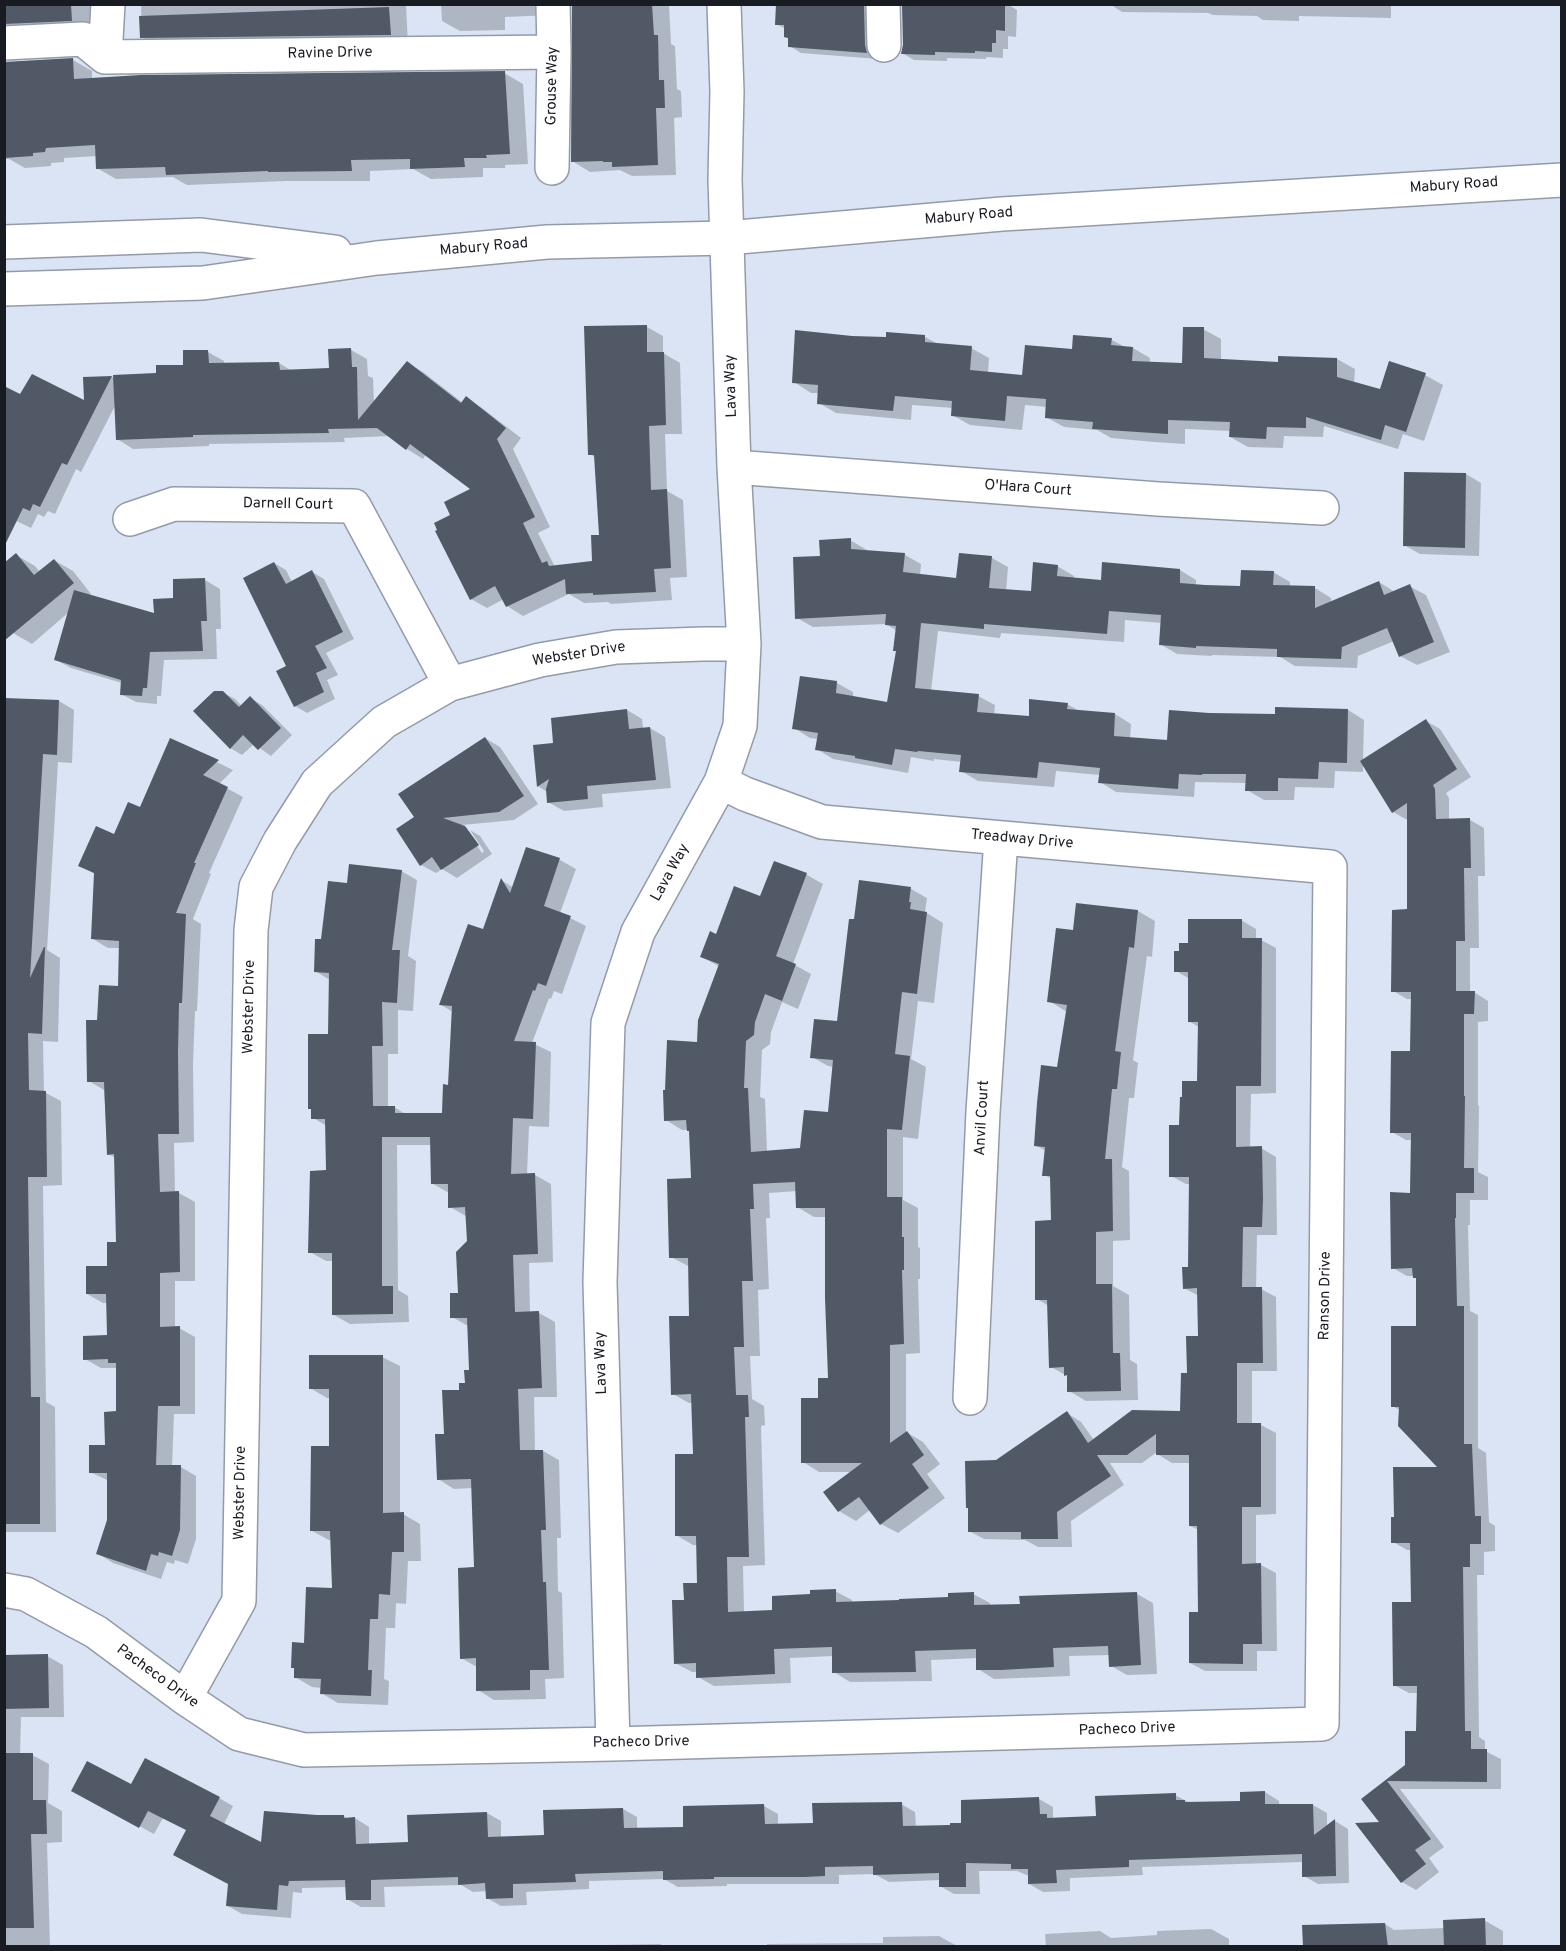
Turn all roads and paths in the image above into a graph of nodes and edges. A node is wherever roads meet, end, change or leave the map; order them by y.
1 (108, 4) edge
2 (553, 4) edge
3 (724, 4) edge
4 (883, 4) edge
5 (4, 43) edge
6 (884, 45) dead end
7 (554, 52) junction
8 (105, 57) junction
9 (552, 168) dead end
10 (1562, 180) edge
11 (13, 237) edge
12 (727, 238) junction
13 (377, 258) junction
14 (12, 293) edge
15 (734, 467) junction
16 (1323, 508) dead end
17 (130, 519) dead end
18 (744, 644) junction
19 (450, 684) junction
20 (721, 782) junction
21 (1001, 838) junction
22 (1330, 867) joint
23 (970, 1398) dead end
24 (4, 1590) edge
25 (185, 1698) junction
26 (1322, 1724) joint
27 (613, 1744) junction

1 - 8 street
2 - 7 street, Grouse Way
3 - 12 street, Lava Way
4 - 6 street
5 - 8 street
7 - 8 street, Ravine Drive
7 - 9 street, Grouse Way
10 - 12 street, Mabury Road
11 - 13 street, Mabury Road
12 - 13 street, Mabury Road
12 - 15 street, Lava Way
13 - 14 street, Mabury Road
15 - 16 street, O'Hara Court
15 - 18 street, Lava Way
17 - 19 street, Darnell Court
18 - 19 street, Webster Drive
18 - 20 street, Lava Way
19 - 25 street, Webster Drive
20 - 21 street, Treadway Drive
20 - 27 street, Lava Way
21 - 22 street, Treadway Drive
21 - 23 street, Anvil Court
22 - 26 street, Ranson Drive
24 - 25 street, Pacheco Drive
25 - 27 street, Pacheco Drive
26 - 27 street, Pacheco Drive

